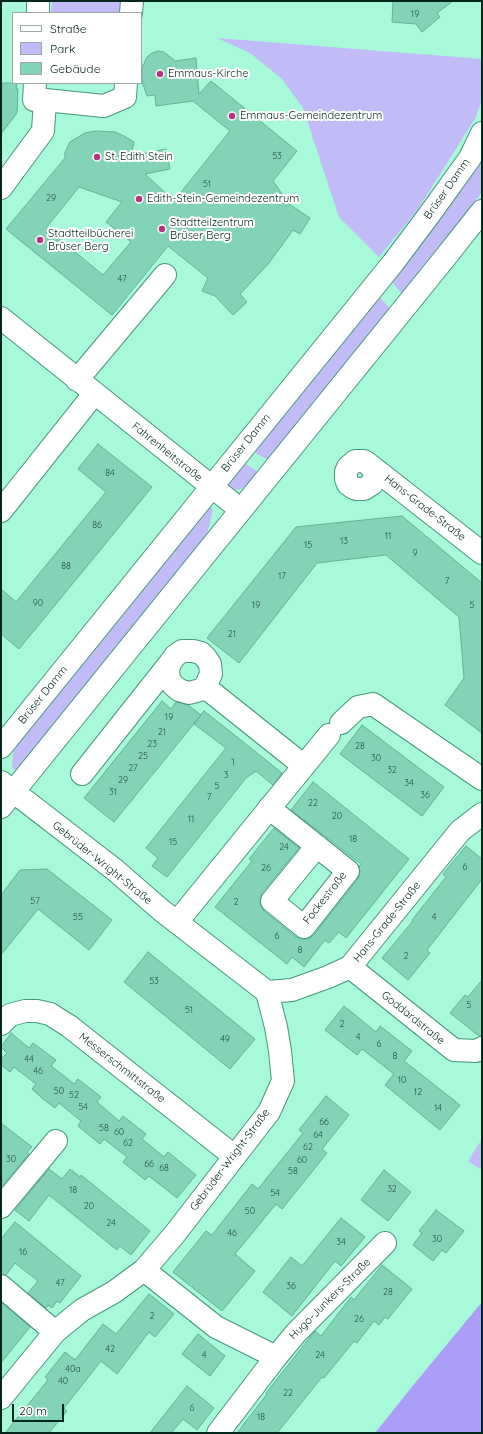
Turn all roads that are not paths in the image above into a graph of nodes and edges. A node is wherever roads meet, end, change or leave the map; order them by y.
1 (38, 1) edge
2 (132, 1) edge
3 (38, 12) edge
4 (131, 12) edge
5 (126, 84) edge
6 (40, 92) edge
7 (482, 133) edge
8 (1, 188) edge
9 (482, 211) edge
10 (165, 275) dead end
11 (1, 318) edge
12 (77, 380) junction
13 (94, 394) junction
14 (367, 463) dead end
15 (211, 487) junction
16 (241, 510) junction
17 (1, 511) edge
18 (482, 553) edge
19 (170, 663) junction
20 (205, 687) junction
21 (1, 747) edge
22 (304, 766) junction
23 (82, 774) dead end
24 (482, 779) edge
25 (5, 794) edge
26 (270, 808) junction
27 (482, 814) edge
28 (317, 846) dead end
29 (177, 922) junction
30 (350, 967) junction
31 (267, 992) junction
32 (1, 1024) edge
33 (482, 1048) edge
34 (56, 1141) dead end
35 (234, 1156) junction
36 (1, 1207) edge
37 (386, 1243) dead end
38 (144, 1270) junction
39 (1, 1286) edge
40 (55, 1332) junction
41 (276, 1357) junction
42 (1, 1398) edge
43 (218, 1433) edge

1 - 3 street
2 - 4 street
5 - 6 street
6 - 8 street
7 - 15 street, Brüser Damm
9 - 16 street
10 - 12 street
11 - 12 street, Fahrenheitstraße
12 - 13 street, Fahrenheitstraße
13 - 15 street, Fahrenheitstraße
13 - 17 street
14 - 18 street, Hans-Grade-Straße
15 - 16 street, Fahrenheitstraße
15 - 21 street, Brüser Damm
16 - 25 street
19 - 20 street
19 - 20 street
19 - 23 street
20 - 22 street
22 - 24 street
22 - 26 street
25 - 29 street, Gebrüder-Wright-Straße
26 - 28 street
26 - 29 street
27 - 30 street, Hans-Grade-Straße
29 - 31 street, Gebrüder-Wright-Straße
30 - 31 street, Hans-Grade-Straße
30 - 33 street, Goddardstraße
31 - 35 street, Gebrüder-Wright-Straße
32 - 35 street, Messerschmittstraße
34 - 36 street
35 - 38 street, Gebrüder-Wright-Straße
37 - 41 street, Hugo-Junkers-Straße
38 - 40 street, Gebrüder-Wright-Straße
38 - 41 street
39 - 40 street
40 - 42 street, Gebrüder-Wright-Straße
41 - 43 street, Hugo-Junkers-Straße

